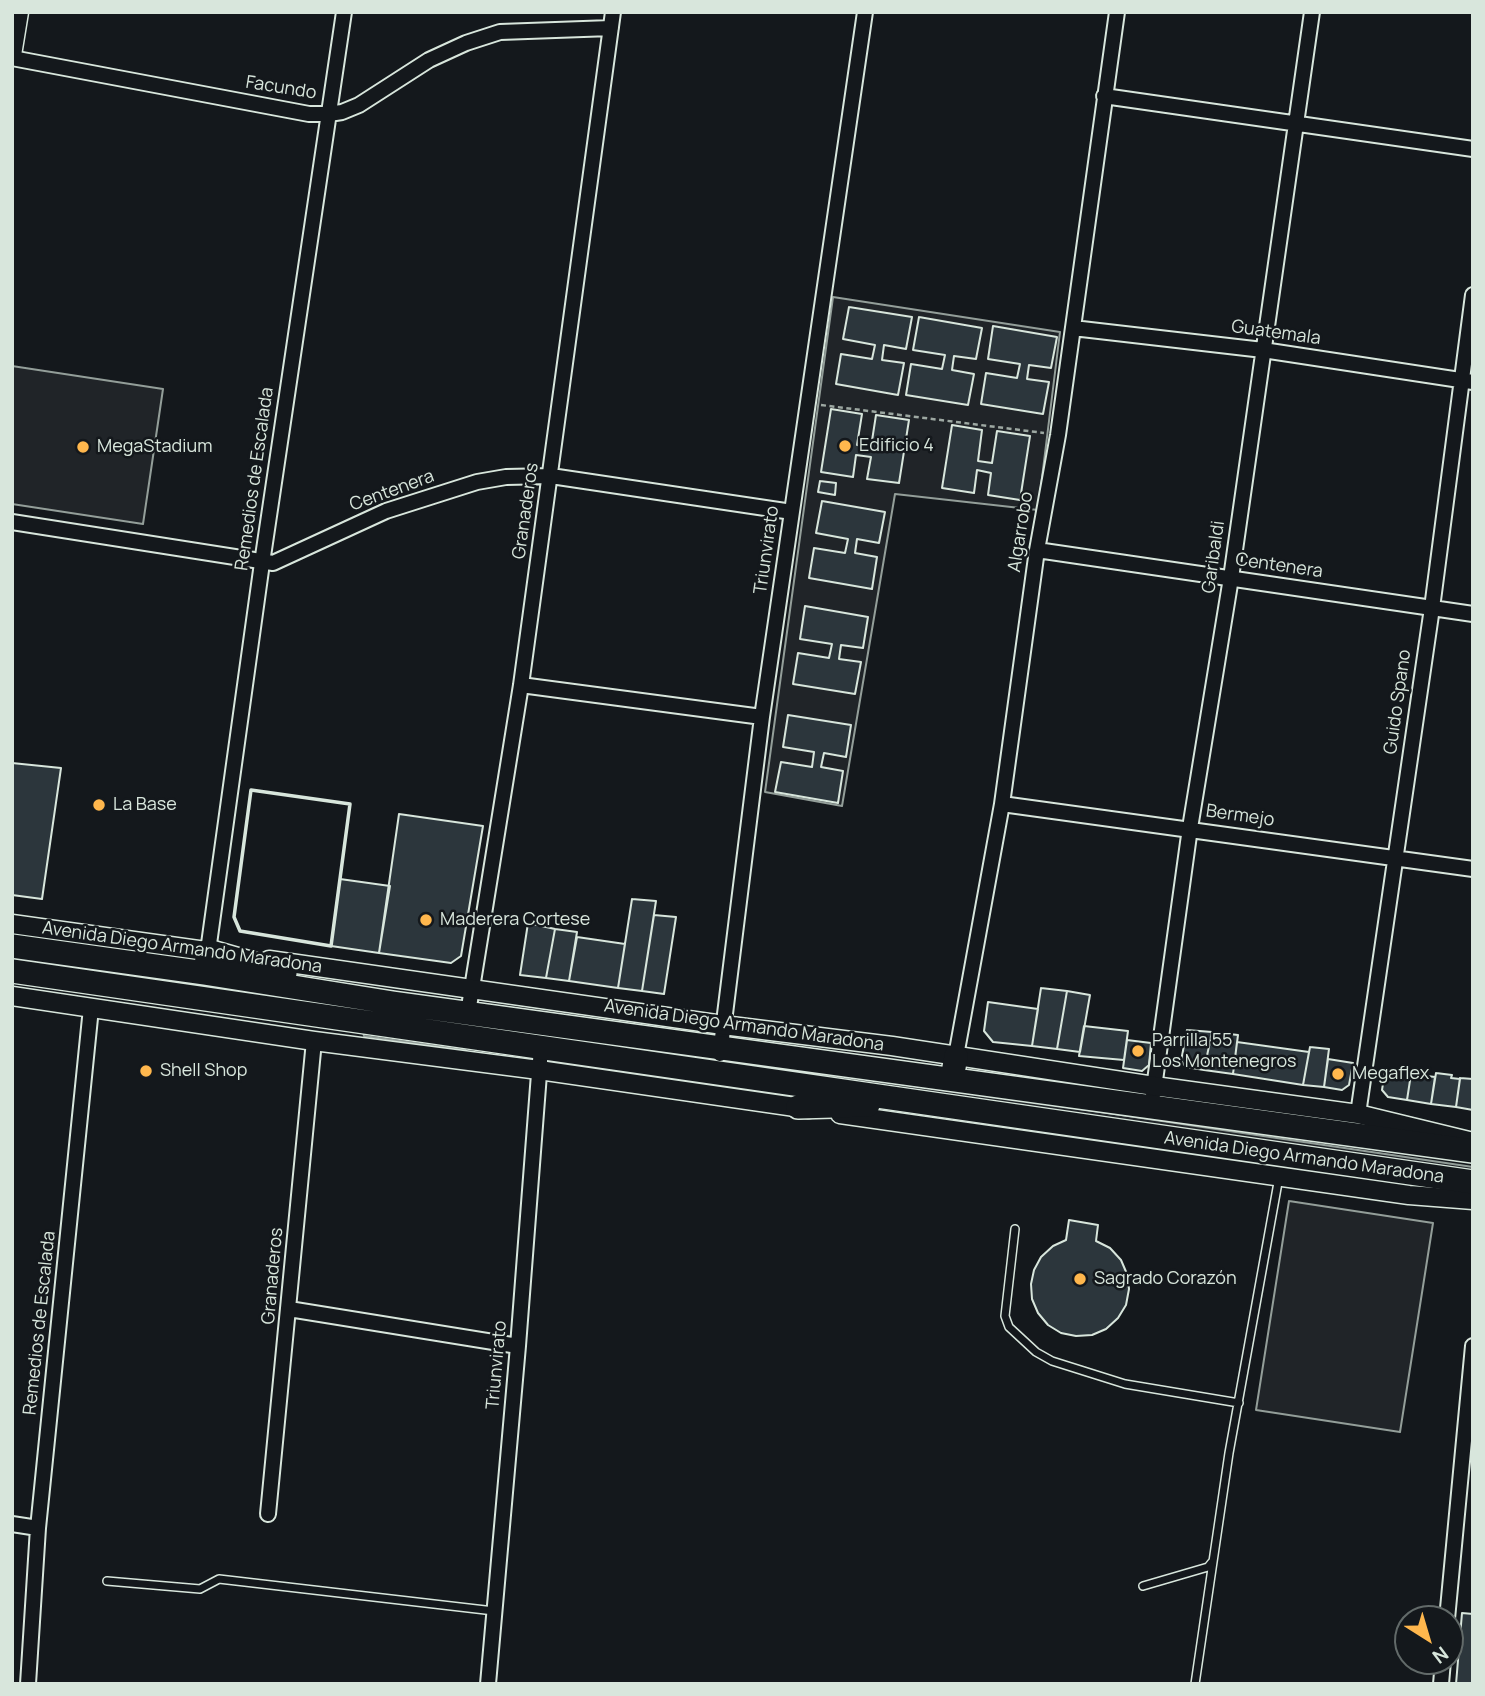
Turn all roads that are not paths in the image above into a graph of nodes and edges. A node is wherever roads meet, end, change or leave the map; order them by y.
1 (19, 12) edge
2 (344, 12) edge
3 (614, 12) edge
4 (865, 12) edge
5 (1116, 12) edge
6 (1312, 12) edge
7 (611, 28) junction
8 (12, 57) edge
9 (1104, 96) junction
10 (329, 114) junction
11 (1297, 124) junction
12 (1473, 149) edge
13 (1473, 295) edge
14 (1073, 328) junction
15 (1263, 350) junction
16 (1467, 381) edge
17 (551, 476) junction
18 (792, 512) junction
19 (12, 522) edge
20 (1037, 550) junction
21 (262, 563) junction
22 (1231, 578) junction
23 (1432, 608) junction
24 (1473, 614) edge
25 (521, 685) junction
26 (762, 717) junction
27 (1002, 804) junction
28 (1190, 828) junction
29 (1395, 857) junction
30 (1473, 869) edge
31 (12, 924) edge
32 (12, 946) edge
33 (206, 962) junction
34 (12, 971) edge
35 (471, 989) junction
36 (12, 996) edge
37 (91, 1008) junction
38 (468, 1013) junction
39 (506, 1018) junction
40 (722, 1036) junction
41 (314, 1041) junction
42 (503, 1043) junction
43 (956, 1056) junction
44 (540, 1059) junction
45 (951, 1079) junction
46 (717, 1084) junction
47 (1153, 1097) junction
48 (933, 1103) junction
49 (797, 1107) junction
50 (1359, 1114) junction
51 (1473, 1142) edge
52 (1473, 1151) edge
53 (1279, 1176) junction
54 (1473, 1182) edge
55 (1473, 1200) edge
56 (1015, 1229) dead end
57 (289, 1309) junction
58 (518, 1346) junction
59 (1473, 1346) edge
60 (1238, 1403) junction
61 (268, 1514) dead end
62 (12, 1524) edge
63 (38, 1528) junction
64 (1212, 1561) junction
65 (107, 1581) dead end
66 (1143, 1586) dead end
67 (1448, 1605) edge
68 (494, 1611) junction
69 (28, 1684) edge
70 (488, 1684) edge
71 (1195, 1684) edge

1 - 8 street
2 - 10 street, Remedios de Escalada
3 - 7 street, Granaderos
4 - 18 street, Triunvirato
5 - 9 street, Algarrobo
6 - 11 street, Garibaldi
7 - 10 street, Facundo
7 - 17 street, Granaderos
8 - 10 street, Facundo
9 - 11 street
9 - 14 street, Algarrobo
10 - 21 street, Remedios de Escalada
11 - 12 street
11 - 15 street, Garibaldi
13 - 16 street, Guido Spano
14 - 15 street, Guatemala
14 - 20 street, Algarrobo
15 - 16 street, Guatemala
15 - 22 street, Garibaldi
16 - 23 street, Guido Spano
17 - 18 street, Centenera
17 - 21 street, Centenera
17 - 25 street, Granaderos
18 - 26 street, Triunvirato
19 - 21 street, Centenera
20 - 22 street, Centenera
20 - 27 street, Algarrobo
21 - 33 street, Remedios de Escalada
22 - 23 street, Centenera
22 - 28 street, Garibaldi
23 - 24 street, Centenera
23 - 29 street, Guido Spano
25 - 26 street
25 - 35 street, Granaderos
26 - 40 street, Triunvirato
27 - 28 street, Bermejo
27 - 43 street, Algarrobo
28 - 29 street, Bermejo
28 - 47 street, Garibaldi
29 - 30 street, Bermejo
29 - 50 street, Guido Spano
31 - 33 street, Avenida Diego Armando Maradona
32 - 33 main road, Avenida Diego Armando Maradona
33 - 35 street, Avenida Diego Armando Maradona
33 - 38 main road, Avenida Diego Armando Maradona
34 - 42 main road, Avenida Diego Armando Maradona
35 - 38 street, Granaderos
35 - 40 street, Avenida Diego Armando Maradona
36 - 37 street, Avenida Diego Armando Maradona
37 - 41 street, Avenida Diego Armando Maradona
37 - 63 street, Remedios de Escalada
38 - 39 main road, Avenida Diego Armando Maradona
39 - 40 main road, Avenida Diego Armando Maradona
39 - 42 main road
40 - 43 street, Avenida Diego Armando Maradona
40 - 45 main road, Avenida Diego Armando Maradona
40 - 46 street, Triunvirato
41 - 44 street, Avenida Diego Armando Maradona
41 - 57 street, Granaderos
42 - 44 main road, Avenida Diego Armando Maradona
43 - 45 main road
43 - 47 street, Avenida Diego Armando Maradona
44 - 46 main road, Avenida Diego Armando Maradona
44 - 58 street, Triunvirato
45 - 47 main road, Avenida Diego Armando Maradona
46 - 48 main road, Avenida Diego Armando Maradona
46 - 49 street, Avenida Diego Armando Maradona
47 - 50 street, Avenida Diego Armando Maradona
47 - 52 main road, Avenida Diego Armando Maradona
48 - 49 main road
48 - 54 main road, Avenida Diego Armando Maradona
49 - 53 street, Avenida Diego Armando Maradona
50 - 51 street, Avenida Diego Armando Maradona
53 - 55 street, Avenida Diego Armando Maradona
53 - 60 lane
56 - 60 lane
57 - 58 street
57 - 61 street, Granaderos
58 - 68 street, Triunvirato
59 - 67 street
60 - 64 lane
62 - 63 street
63 - 69 street, Remedios de Escalada
64 - 66 lane
64 - 71 lane
65 - 68 lane
68 - 70 street, Triunvirato

